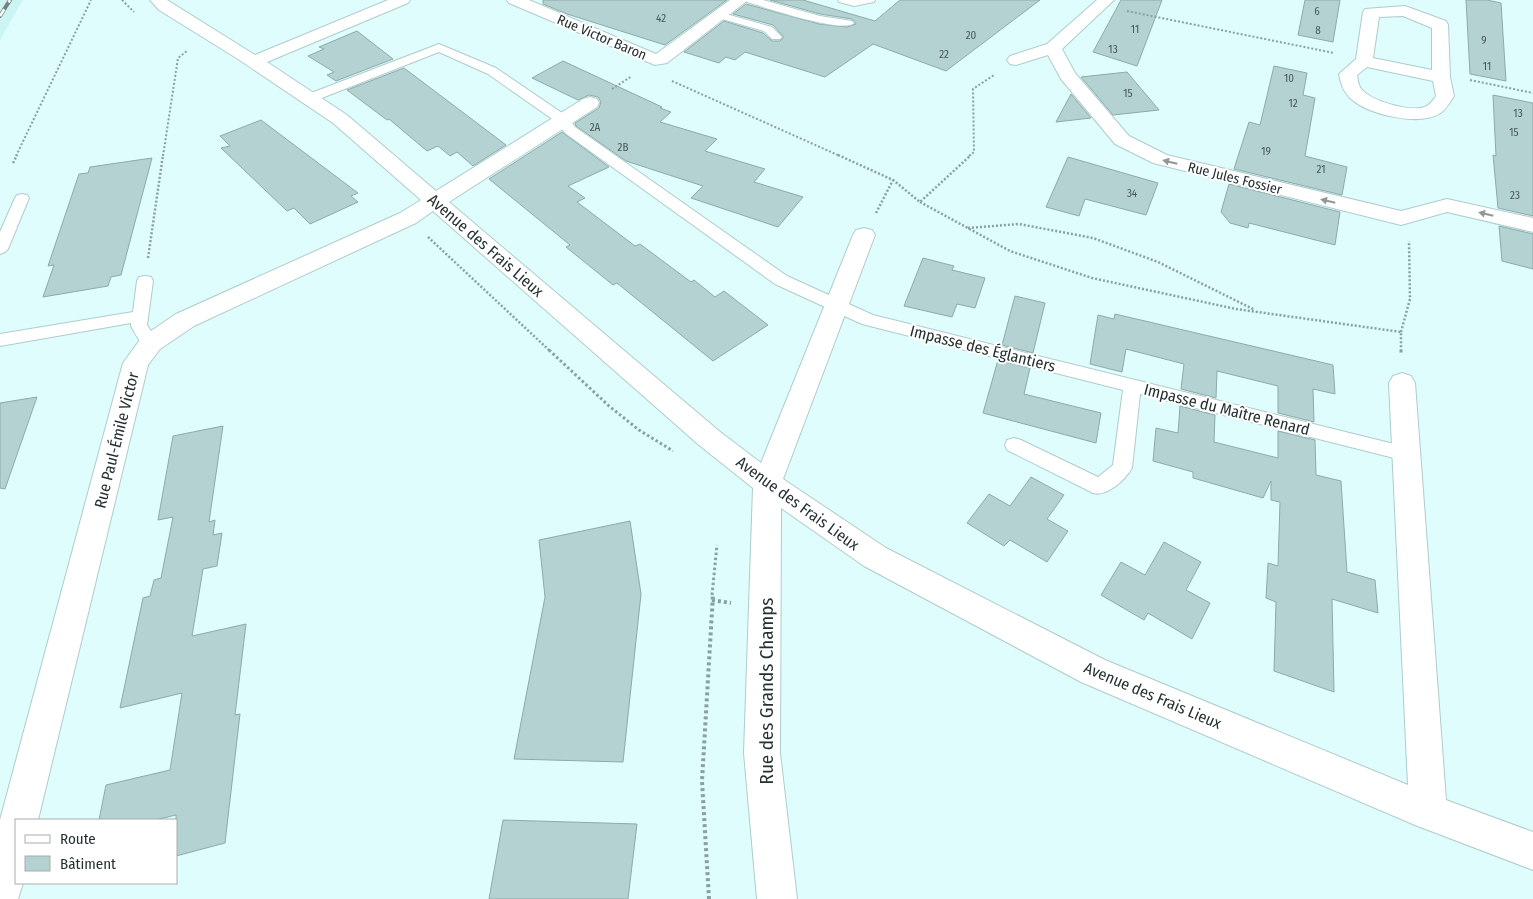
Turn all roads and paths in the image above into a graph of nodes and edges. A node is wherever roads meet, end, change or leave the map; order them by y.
1 (91, 0) edge
2 (158, 0) edge
3 (402, 0) edge
4 (515, 0) edge
5 (740, 0) edge
6 (751, 0) edge
7 (843, 0) edge
8 (870, 0) edge
9 (1103, 3) edge
10 (1405, 6) edge
11 (719, 15) junction
12 (848, 23) dead end
13 (776, 37) dead end
14 (439, 48) joint
15 (1053, 48) junction
16 (189, 49) dead end
17 (1016, 60) joint
18 (1364, 61) junction
19 (253, 62) junction
20 (653, 63) junction
21 (1441, 77) junction
22 (1533, 93) edge
23 (310, 98) junction
24 (590, 103) joint
25 (562, 120) junction
26 (13, 164) dead end
27 (894, 180) junction
28 (22, 198) dead end
29 (436, 202) junction
30 (920, 202) junction
31 (1409, 216) junction
32 (1533, 225) edge
33 (968, 228) junction
34 (864, 235) joint
35 (427, 236) dead end
36 (0, 249) edge
37 (145, 281) joint
38 (837, 304) junction
39 (1259, 312) junction
40 (140, 316) junction
41 (1400, 332) junction
42 (0, 340) edge
43 (151, 343) junction
44 (1402, 383) joint
45 (1132, 385) junction
46 (1014, 445) dead end
47 (678, 453) dead end
48 (1406, 454) junction
49 (767, 483) junction
50 (718, 545) dead end
51 (1428, 812) junction
52 (19, 819) edge
53 (15, 836) edge
54 (1533, 850) edge
55 (0, 896) edge
56 (709, 899) edge
57 (777, 899) edge

1 - 26 path
2 - 19 street, Avenue des Frais Lieux
3 - 19 street
4 - 20 street, Rue Victor Baron
5 - 11 street
6 - 12 lane
7 - 8 lane
9 - 15 street
9 - 18 path
10 - 18 street
10 - 21 street
11 - 13 lane
11 - 20 street
14 - 23 lane
14 - 25 lane
15 - 17 street
31 -> 15 street, Rue Jules Fossier
16 - 37 path
17 - 30 path
18 - 21 street
18 - 21 street
19 - 23 street, Avenue des Frais Lieux
20 - 24 path
20 - 27 path
21 - 22 path
23 - 29 street, Avenue des Frais Lieux
24 - 25 street, Rue Paul-Émile Victor
25 - 29 street, Rue Paul-Émile Victor
25 - 38 lane, Impasse des Églantiers
27 - 30 path
27 - 34 path
28 - 36 lane
29 - 43 street, Rue Paul-Émile Victor
29 - 49 street, Avenue des Frais Lieux
30 - 33 path
32 -> 31 street, Rue Jules Fossier
31 - 41 path
33 - 39 path
33 - 39 path
34 - 38 street
35 - 47 path
37 - 40 lane
38 - 45 lane, Impasse des Églantiers
38 - 49 street
39 - 41 path
40 - 42 lane
40 - 43 lane
41 - 44 path
43 - 52 street, Rue Paul-Émile Victor
44 - 48 street
45 - 46 lane, Impasse du Maître Renard
45 - 48 lane, Impasse du Maître Renard
48 - 51 street
49 - 51 street, Avenue des Frais Lieux
49 - 57 street, Rue des Grands Champs
50 - 56 path
51 - 54 street, Avenue des Frais Lieux
53 - 55 street

